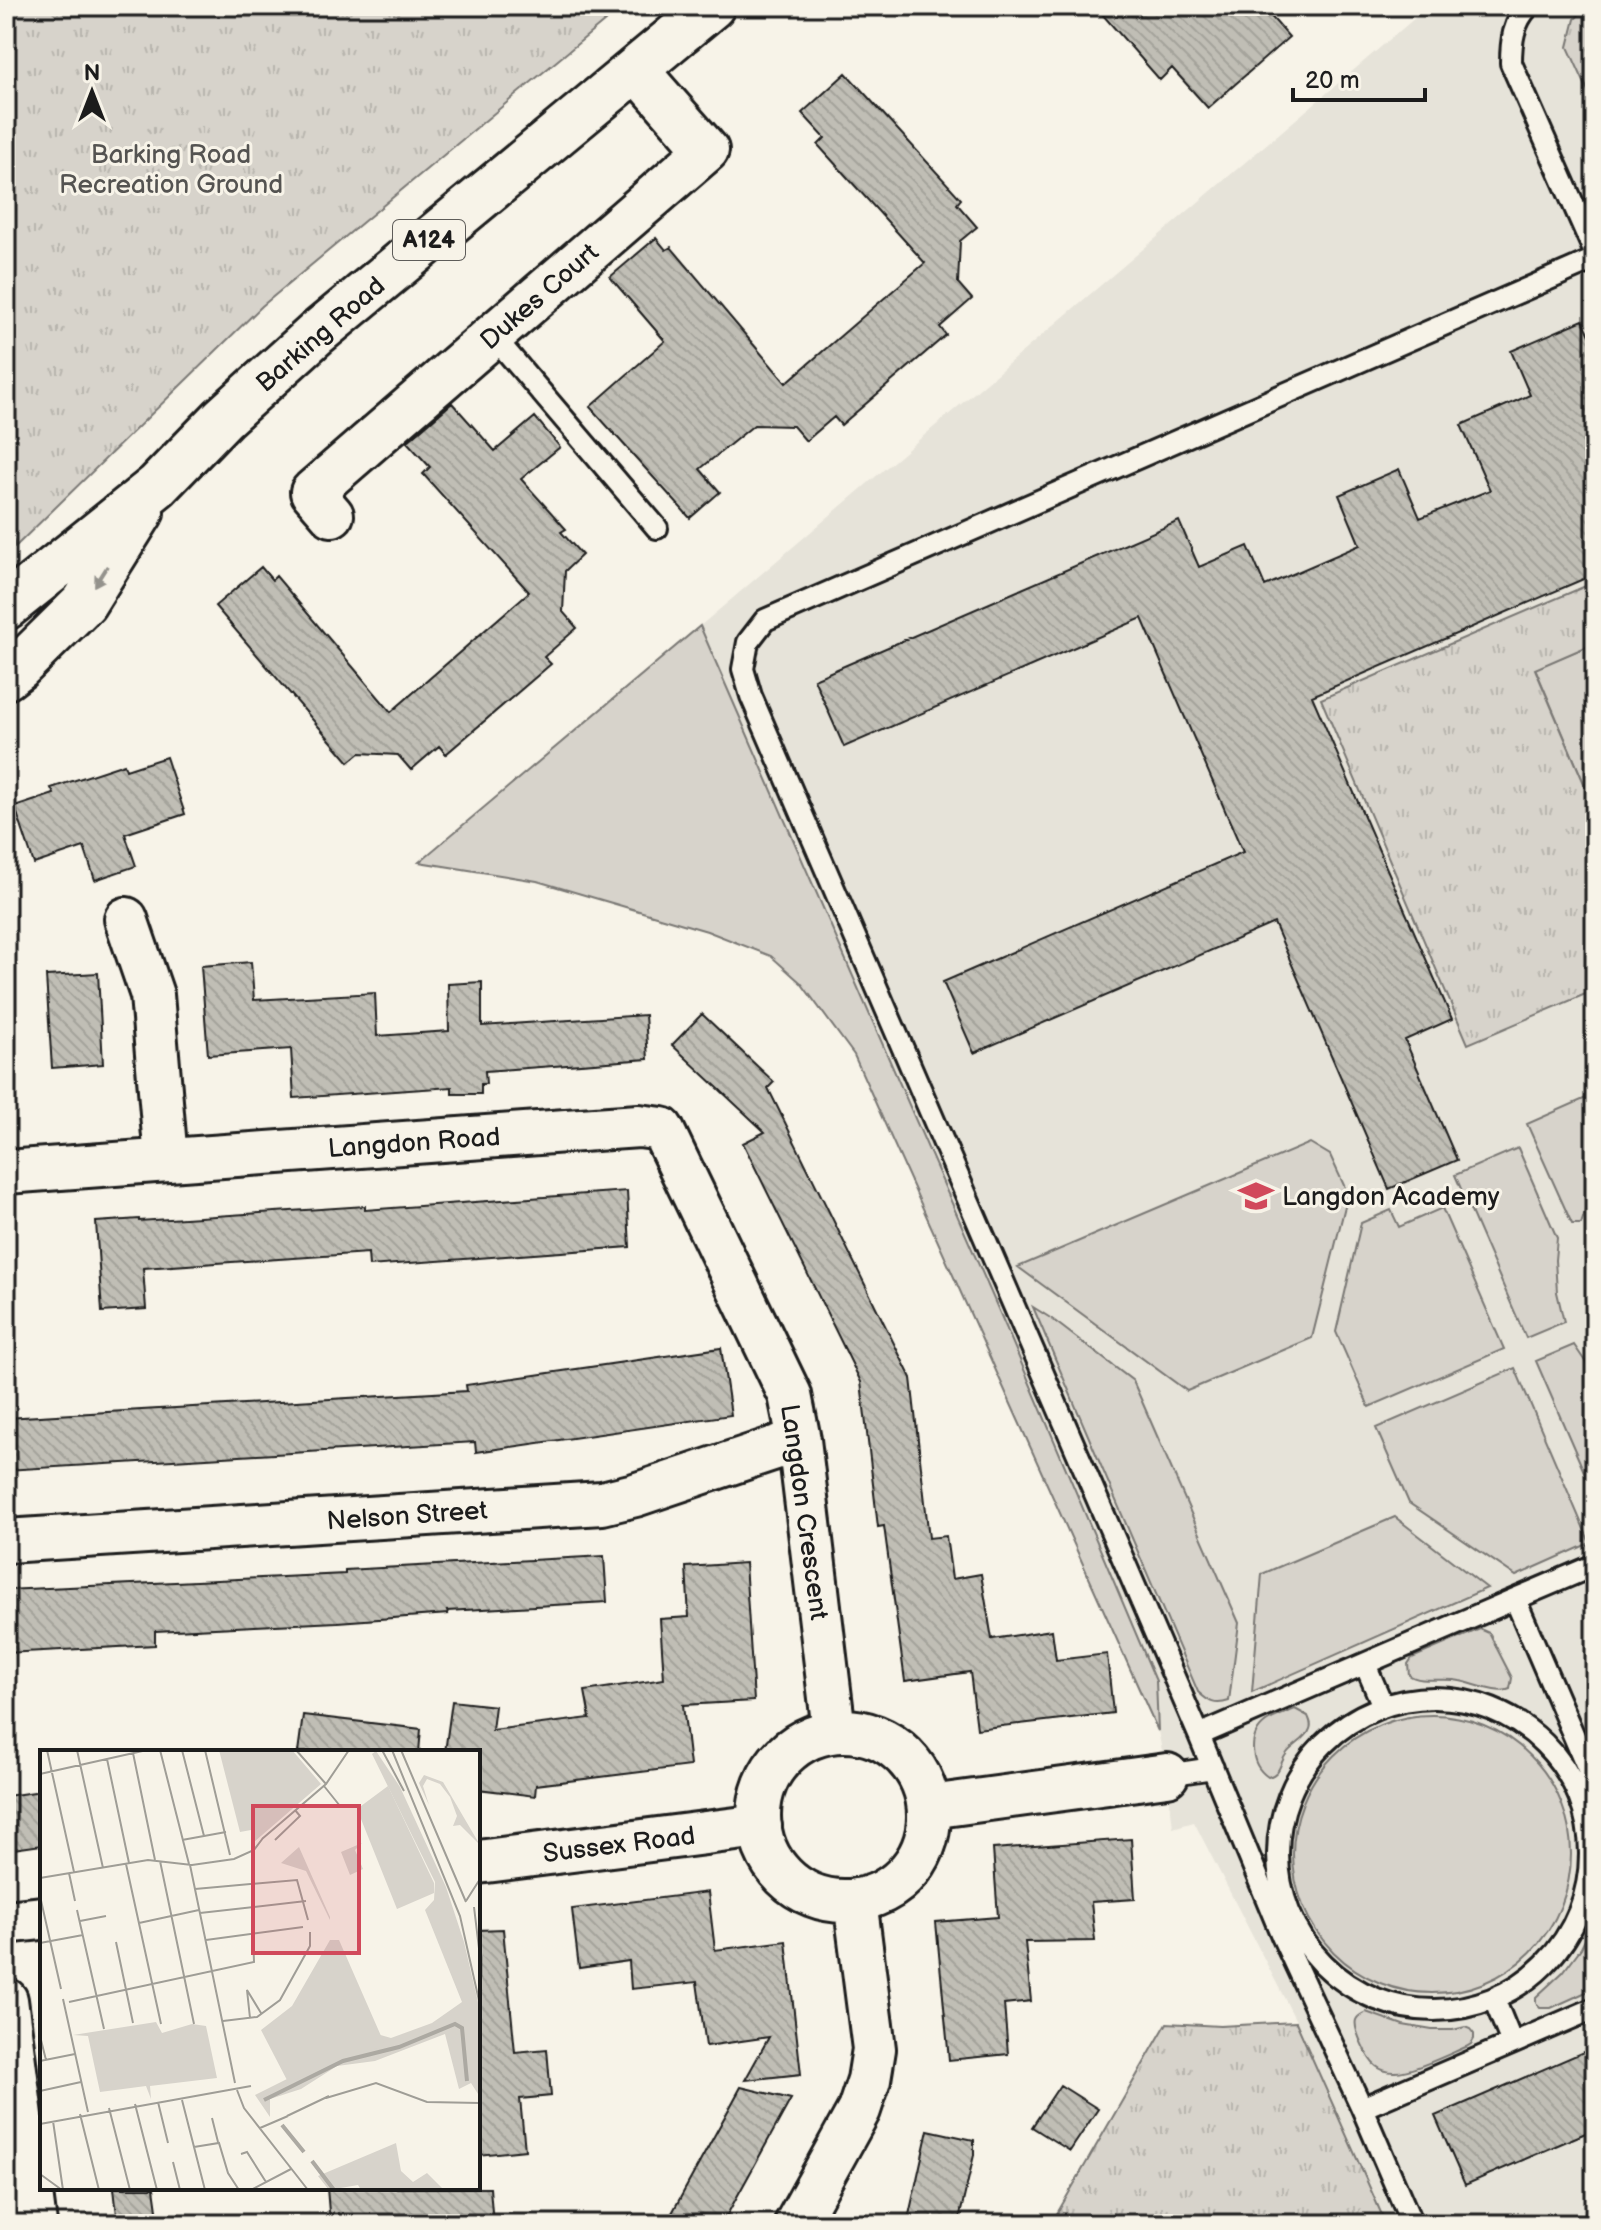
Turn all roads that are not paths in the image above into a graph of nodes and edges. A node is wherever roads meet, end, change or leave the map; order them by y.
1 (712, 6) edge
2 (1529, 6) edge
3 (636, 69) junction
4 (1595, 253) edge
5 (1595, 259) edge
6 (492, 337) junction
7 (157, 486) junction
8 (332, 515) dead end
9 (657, 528) dead end
10 (6, 607) edge
11 (6, 677) edge
12 (126, 919) dead end
13 (662, 1129) joint
14 (166, 1160) junction
15 (6, 1172) edge
16 (799, 1440) junction
17 (6, 1541) edge
18 (1595, 1565) edge
19 (1515, 1599) junction
20 (1365, 1664) junction
21 (1383, 1706) junction
22 (834, 1731) junction
23 (1199, 1735) junction
24 (1213, 1768) junction
25 (1167, 1775) joint
26 (1577, 1792) junction
27 (930, 1807) junction
28 (760, 1826) junction
29 (480, 1862) edge
30 (855, 1900) junction
31 (40, 1918) edge
32 (6, 1922) edge
33 (1289, 1933) junction
34 (1494, 1999) junction
35 (6, 2000) edge
36 (1595, 2008) edge
37 (1512, 2043) junction
38 (1362, 2108) junction
39 (35, 2224) edge
40 (796, 2224) edge
41 (1412, 2224) edge

1 - 3 main road, Barking Road / A124
2 - 4 lane
3 - 6 street, Dukes Court
3 - 7 main road, Barking Road / A124
5 - 23 lane
6 - 8 street, Dukes Court
6 - 9 lane
7 - 10 main road, Barking Road / A124
7 -> 11 main road, Barking Road / A124
12 - 14 street
13 - 14 street, Langdon Road
13 - 16 street, Langdon Crescent
14 - 15 street, Langdon Road
16 - 17 street, Nelson Street
16 - 22 street, Langdon Crescent
18 - 19 lane
19 - 20 lane
19 - 26 lane
20 - 21 lane
20 - 23 lane
21 - 26 lane
21 - 33 lane
22 - 27 street
22 - 28 street
23 - 24 lane
24 - 25 lane
24 - 33 lane
25 - 27 street
26 - 34 lane
27 - 30 street
28 - 29 street, Sussex Road
28 - 30 street
30 - 40 street
31 - 32 street
33 - 34 lane
33 - 38 lane
34 - 37 lane
35 - 39 street
36 - 37 lane
37 - 38 lane
38 - 41 lane

